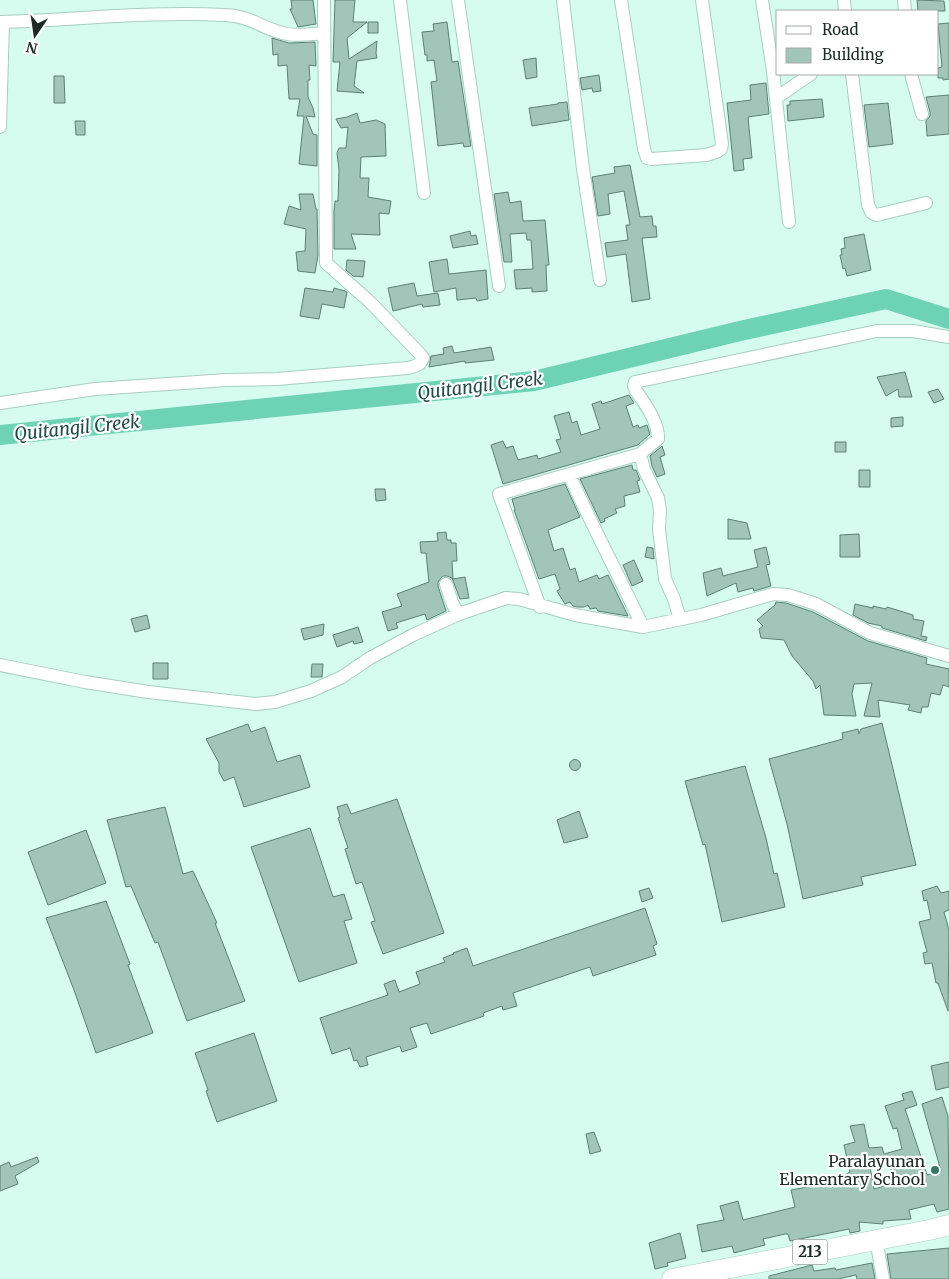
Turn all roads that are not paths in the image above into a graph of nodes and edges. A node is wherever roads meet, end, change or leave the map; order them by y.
1 (324, 0) edge
2 (400, 0) edge
3 (458, 0) edge
4 (563, 0) edge
5 (622, 0) edge
6 (702, 0) edge
7 (762, 0) edge
8 (2, 22) edge
9 (324, 33) junction
10 (810, 75) edge
11 (852, 75) edge
12 (911, 75) edge
13 (776, 98) junction
14 (922, 114) dead end
15 (0, 126) edge
16 (424, 193) dead end
17 (926, 203) dead end
18 (789, 222) dead end
19 (600, 280) dead end
20 (498, 286) dead end
21 (949, 337) edge
22 (0, 403) edge
23 (640, 454) junction
24 (569, 474) junction
25 (446, 584) dead end
26 (540, 607) junction
27 (459, 614) junction
28 (680, 619) junction
29 (643, 627) junction
30 (949, 656) edge
31 (0, 665) edge
32 (949, 1225) edge
33 (876, 1240) junction
34 (721, 1275) edge
35 (672, 1279) edge
36 (883, 1279) edge

1 - 9 street
2 - 16 street
3 - 20 street
4 - 19 street
5 - 6 street
7 - 13 street
8 - 9 street
8 - 15 street
9 - 22 street
10 - 13 street
11 - 17 street
12 - 14 street
13 - 18 street
21 - 23 street
23 - 24 street
23 - 28 street
24 - 26 street
24 - 29 street
25 - 27 street
26 - 27 street
26 - 29 street
27 - 31 street
28 - 29 street
28 - 30 street
32 - 33 main road, 213
33 - 34 main road, 213
33 - 36 street
34 - 35 main road, 213

